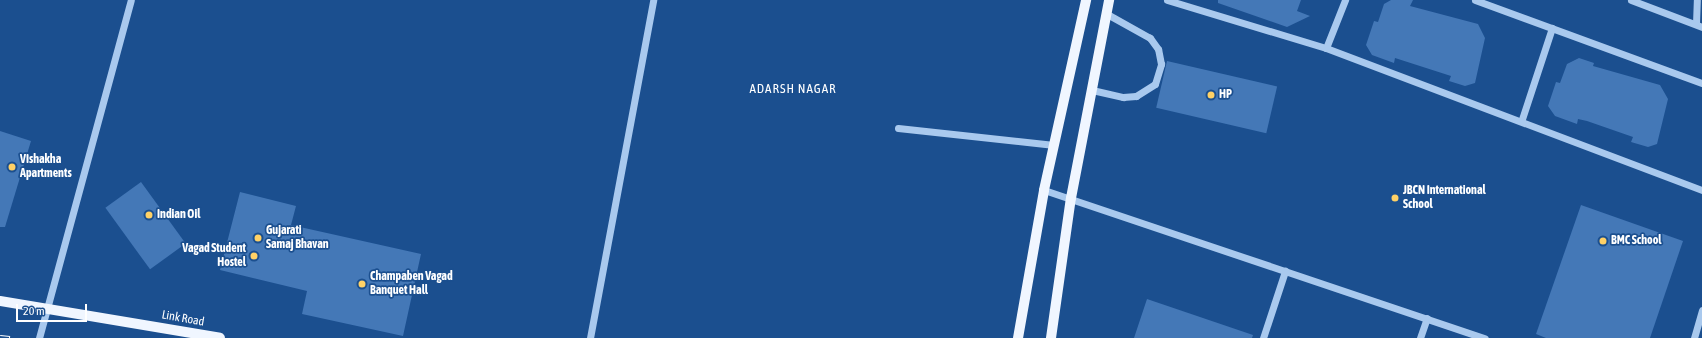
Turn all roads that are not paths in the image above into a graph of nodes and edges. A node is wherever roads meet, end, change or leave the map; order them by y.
1 (131, 0) edge
2 (654, 0) edge
3 (1086, 0) edge
4 (1109, 0) edge
5 (1167, 0) edge
6 (1345, 0) edge
7 (1475, 0) edge
8 (1631, 0) edge
9 (1697, 0) edge
10 (1107, 14) junction
11 (1699, 25) edge
12 (1552, 28) junction
13 (1326, 48) junction
14 (1702, 83) edge
15 (1092, 90) junction
16 (1522, 119) junction
17 (898, 128) dead end
18 (1054, 145) junction
19 (1044, 190) junction
20 (1702, 190) edge
21 (1071, 198) junction
22 (1285, 271) junction
23 (0, 301) edge
24 (48, 309) junction
25 (1702, 310) edge
26 (1427, 318) junction
27 (40, 338) edge
28 (220, 338) edge
29 (590, 338) edge
30 (1018, 338) edge
31 (1052, 338) edge
32 (1263, 338) edge
33 (1420, 338) edge
34 (1485, 338) edge
35 (1694, 338) edge

1 - 24 street
2 - 29 street
3 - 18 main road
4 - 10 main road
5 - 13 street
6 - 13 street
7 - 12 street
8 - 11 street
9 - 11 street
10 - 15 main road
10 - 15 street
12 - 14 street
12 - 16 street
13 - 16 street
15 - 21 main road
16 - 20 street
17 - 18 street
18 - 19 main road
19 - 21 street
19 - 30 main road
21 - 22 street
21 - 31 main road
22 - 26 street
22 - 32 street
23 - 24 main road, Link Road
24 - 27 street
24 - 28 main road, Link Road
25 - 35 street
26 - 33 street
26 - 34 street

